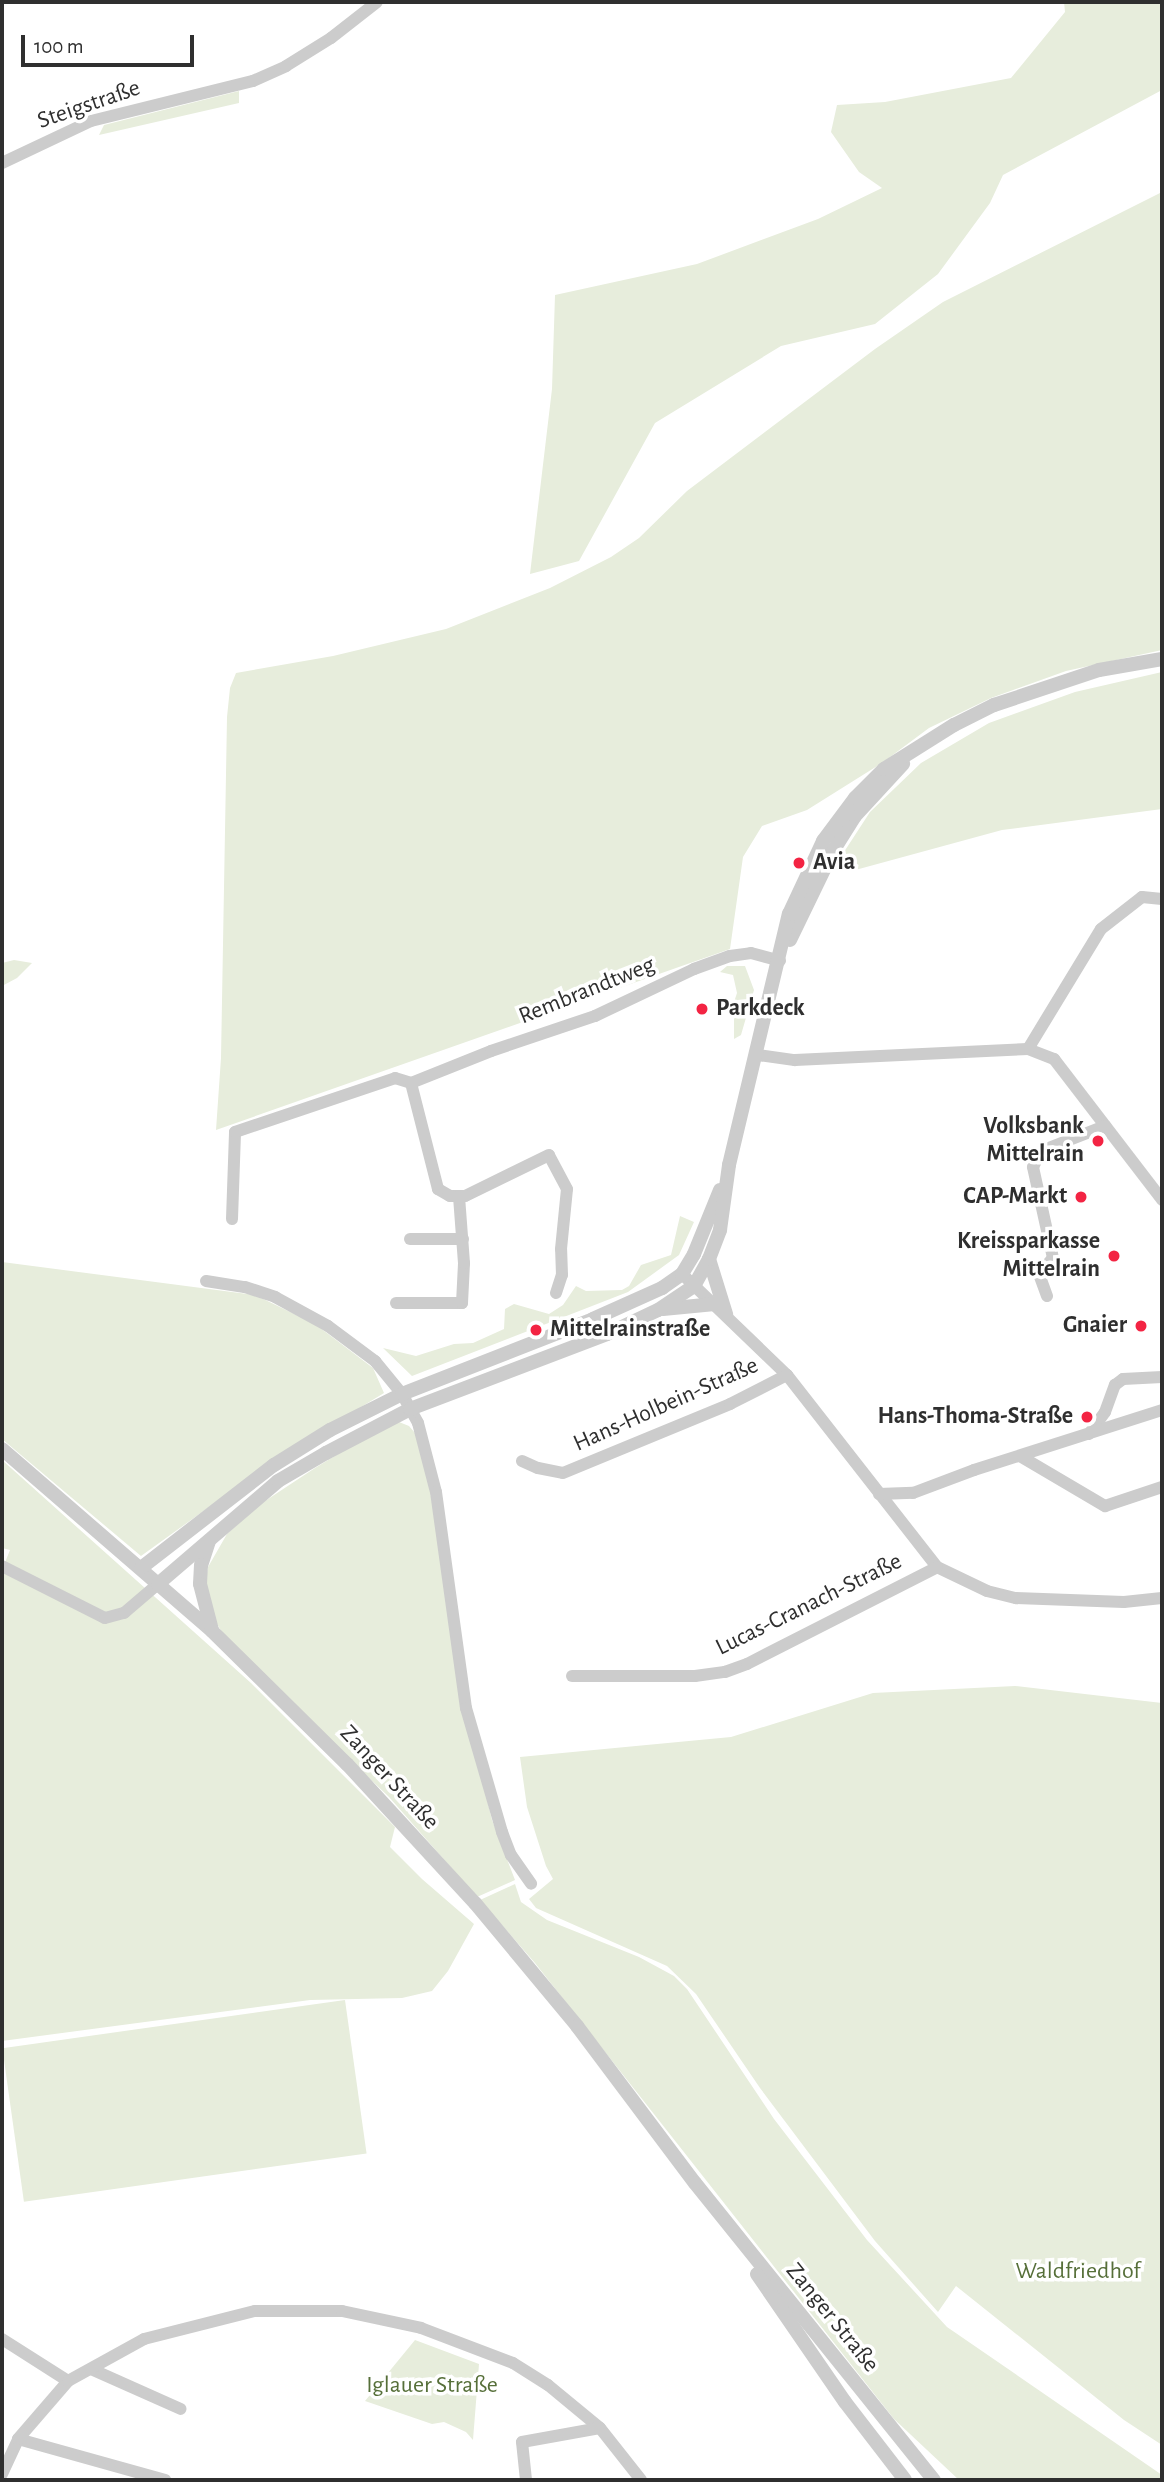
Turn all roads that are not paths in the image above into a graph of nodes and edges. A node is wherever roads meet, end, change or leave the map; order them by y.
1 (377, 2) edge
2 (2, 163) edge
3 (1162, 659) edge
4 (1162, 899) edge
5 (780, 961) junction
6 (1028, 1049) junction
7 (758, 1055) junction
8 (411, 1083) junction
9 (1105, 1126) junction
10 (729, 1165) junction
11 (459, 1196) junction
12 (1162, 1200) edge
13 (232, 1219) dead end
14 (410, 1239) dead end
15 (463, 1239) junction
16 (709, 1259) junction
17 (682, 1274) junction
18 (206, 1281) dead end
19 (694, 1286) junction
20 (556, 1293) dead end
21 (1047, 1296) dead end
22 (396, 1303) dead end
23 (720, 1309) junction
24 (658, 1310) junction
25 (787, 1376) junction
26 (1162, 1377) edge
27 (402, 1394) junction
28 (411, 1409) junction
29 (1162, 1410) edge
30 (1089, 1434) junction
31 (2, 1449) edge
32 (1020, 1456) junction
33 (522, 1461) dead end
34 (1162, 1487) edge
35 (879, 1494) junction
36 (210, 1538) junction
37 (2, 1566) edge
38 (937, 1567) junction
39 (141, 1568) junction
40 (158, 1584) junction
41 (1162, 1598) edge
42 (212, 1631) junction
43 (572, 1676) dead end
44 (531, 1884) dead end
45 (695, 2183) junction
46 (2, 2339) edge
47 (91, 2369) junction
48 (68, 2381) junction
49 (181, 2409) dead end
50 (600, 2428) junction
51 (18, 2439) junction
52 (2, 2474) edge
53 (165, 2480) edge
54 (526, 2480) edge
55 (641, 2480) edge
56 (905, 2480) edge
57 (934, 2480) edge

1 - 2 street, Steigstraße
3 - 5 street
4 - 6 street
5 - 7 street
5 - 8 street, Rembrandtweg
6 - 7 street
6 - 9 street
7 - 10 street
8 - 11 street
8 - 13 street, Rembrandtweg
9 - 12 street
9 - 21 street
10 - 16 street
10 - 17 street
11 - 15 street
11 - 20 street
14 - 15 street
15 - 22 street
16 - 19 street
16 - 23 street
17 - 19 street
17 - 27 street
18 - 27 street
19 - 23 street
19 - 24 street
23 - 24 street
23 - 25 street
24 - 28 street
25 - 33 street, Hans-Holbein-Straße
25 - 35 street
26 - 30 street
27 - 28 street
27 - 39 street
28 - 36 street
28 - 44 street
29 - 30 street
30 - 32 street
31 - 39 street, Zanger Straße
32 - 34 street
32 - 35 street
35 - 38 street
36 - 40 street
36 - 42 street
37 - 40 street
38 - 41 street
38 - 43 street, Lucas-Cranach-Straße
39 - 40 street, Zanger Straße
40 - 42 street, Zanger Straße
42 - 45 street, Zanger Straße
45 - 56 street, Zanger Straße
45 - 57 street, Zanger Straße
46 - 48 street
47 - 48 street
47 - 49 street
47 - 50 street
48 - 51 street
50 - 54 street
50 - 55 street
51 - 52 street
51 - 53 street

